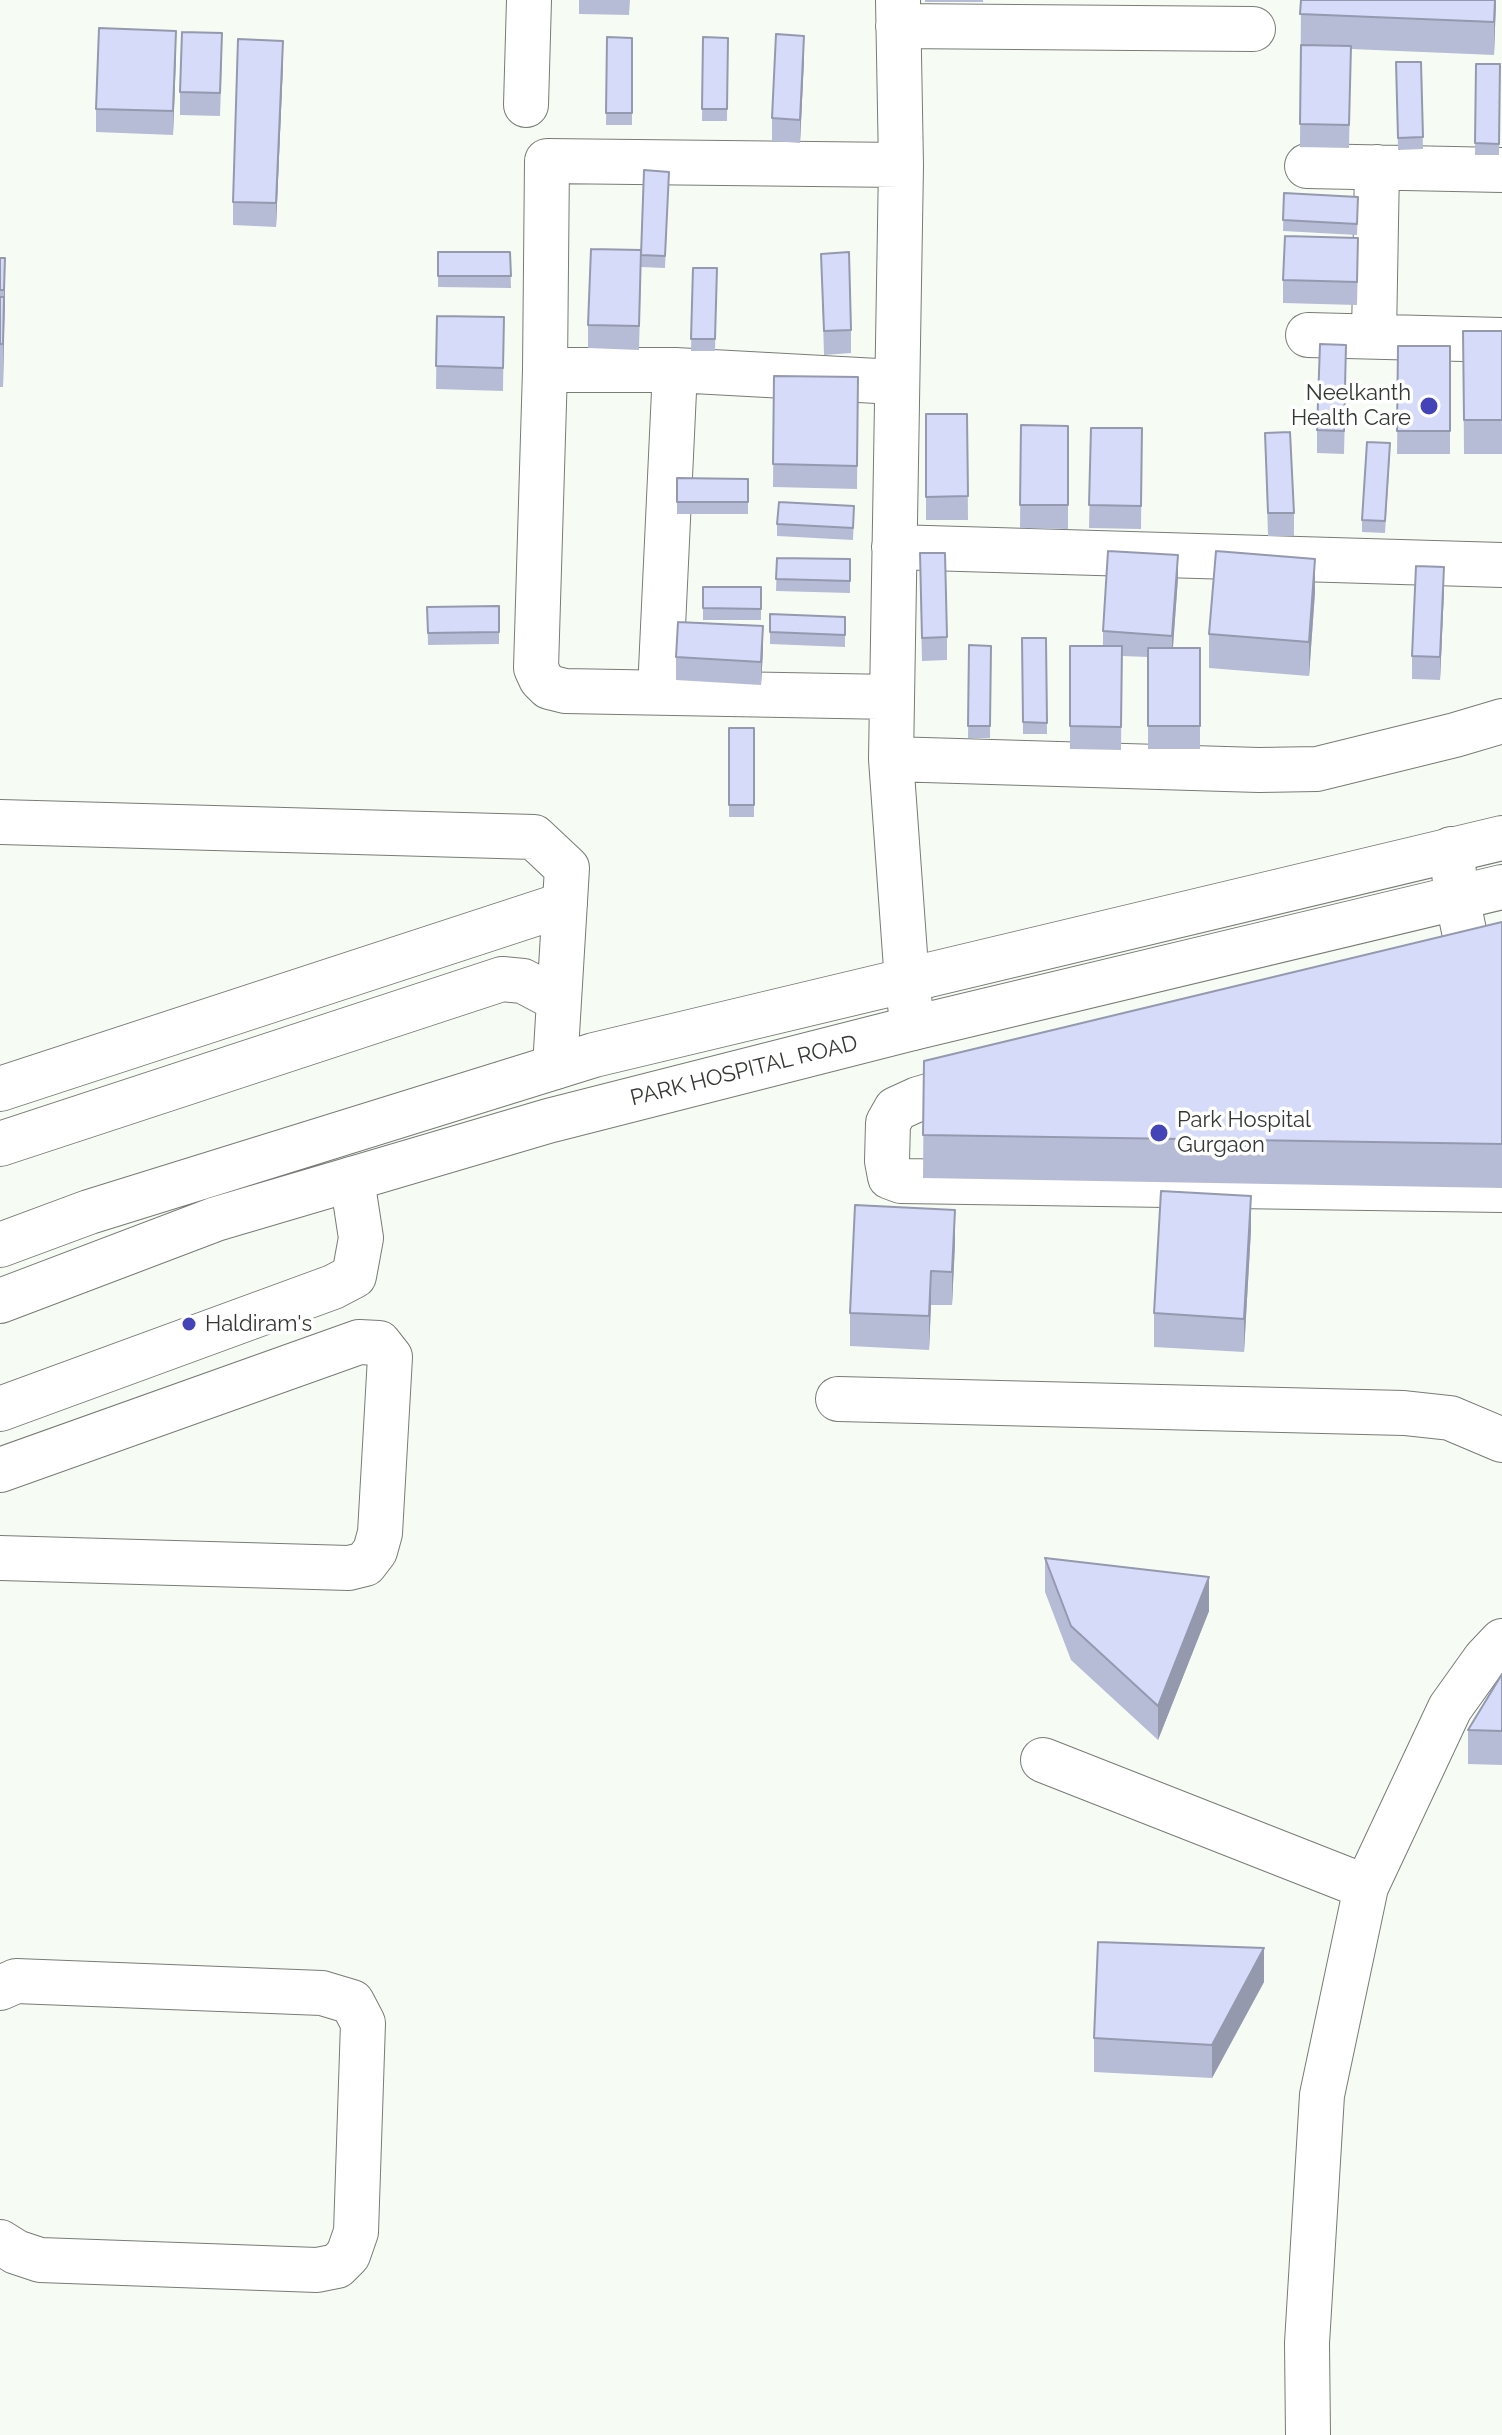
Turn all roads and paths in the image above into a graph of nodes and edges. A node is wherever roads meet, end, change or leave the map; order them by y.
1 (529, 0) edge
2 (898, 13) edge
3 (1253, 29) dead end
4 (526, 105) dead end
5 (901, 165) junction
6 (1307, 166) dead end
7 (1377, 167) junction
8 (1502, 170) edge
9 (1308, 335) dead end
10 (1374, 336) junction
11 (1502, 340) edge
12 (545, 370) junction
13 (675, 370) junction
14 (896, 382) junction
15 (894, 547) junction
16 (1502, 565) edge
17 (660, 691) junction
18 (892, 697) junction
19 (1502, 721) edge
20 (891, 759) junction
21 (0, 822) edge
22 (1502, 838) edge
23 (1451, 849) junction
24 (1502, 887) edge
25 (1457, 897) junction
26 (565, 904) junction
27 (1486, 956) edge
28 (1425, 972) edge
29 (907, 982) junction
30 (559, 1000) junction
31 (913, 1028) junction
32 (555, 1067) junction
33 (1021, 1072) edge
34 (0, 1089) edge
35 (0, 1144) edge
36 (352, 1179) junction
37 (1502, 1190) edge
38 (0, 1245) edge
39 (0, 1301) edge
40 (838, 1399) dead end
41 (0, 1409) edge
42 (1502, 1440) edge
43 (0, 1470) edge
44 (0, 1558) edge
45 (1502, 1641) edge
46 (1043, 1760) dead end
47 (1366, 1887) junction
48 (0, 1988) edge
49 (0, 2242) edge
50 (1308, 2435) edge

1 - 4 street
2 - 3 street
2 - 5 street
5 - 12 street
5 - 14 street
6 - 7 street
7 - 8 street
7 - 10 street
9 - 10 street
10 - 11 street
12 - 13 street
12 - 17 street
13 - 14 street
13 - 17 street
14 - 15 street
15 - 16 street
15 - 18 street
17 - 18 street
18 - 20 street
19 - 20 street
20 - 29 street
21 - 26 street
22 - 23 street
23 - 25 street
23 - 29 street
24 - 25 street, PARK HOSPITAL ROAD
25 - 27 street
25 - 31 street, PARK HOSPITAL ROAD
26 - 30 street
26 - 34 street
27 - 28 street
29 - 31 street
29 - 32 street
30 - 32 street
30 - 35 street
31 - 36 street, PARK HOSPITAL ROAD
32 - 38 street
33 - 37 street
36 - 39 street, PARK HOSPITAL ROAD
36 - 41 street
40 - 42 street
43 - 44 street
45 - 47 street
46 - 47 street
47 - 50 street
48 - 49 street

